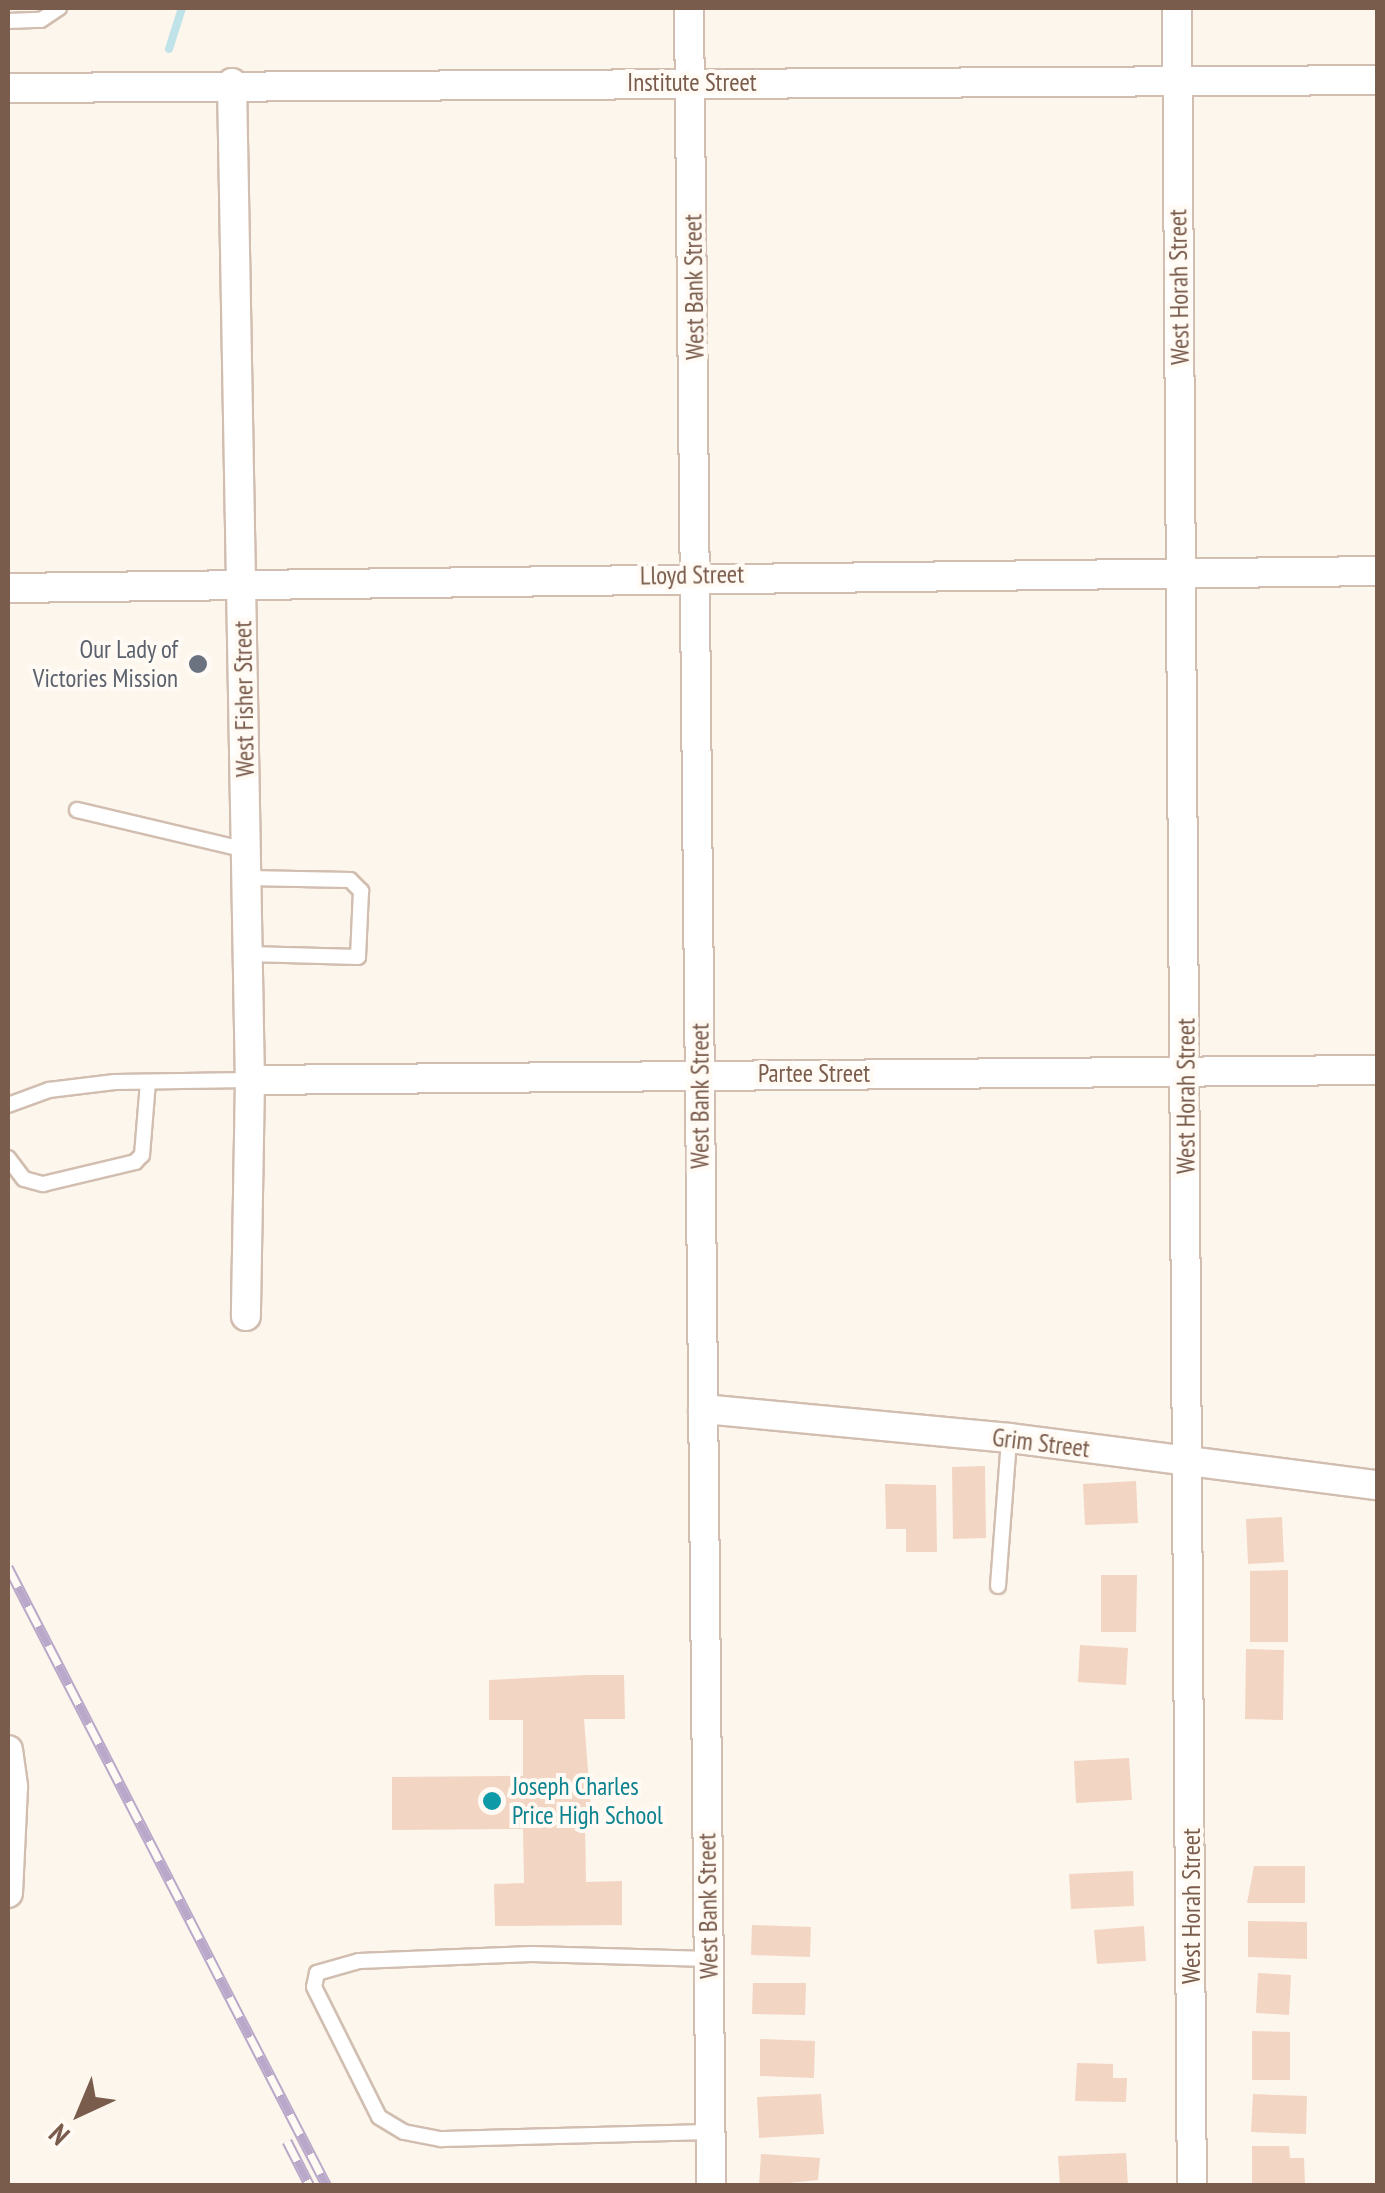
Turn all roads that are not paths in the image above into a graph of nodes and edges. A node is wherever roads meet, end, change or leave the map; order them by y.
1 (59, 8) edge
2 (689, 8) edge
3 (1176, 8) edge
4 (8, 21) edge
5 (1177, 80) junction
6 (1378, 80) edge
7 (232, 82) junction
8 (691, 82) junction
9 (8, 88) edge
10 (1378, 571) edge
11 (698, 574) junction
12 (1182, 576) junction
13 (242, 586) junction
14 (8, 588) edge
15 (77, 810) dead end
16 (247, 864) junction
17 (248, 954) junction
18 (1378, 1070) edge
19 (700, 1072) junction
20 (1186, 1072) junction
21 (250, 1080) junction
22 (148, 1082) junction
23 (8, 1105) edge
24 (8, 1158) edge
25 (246, 1316) dead end
26 (703, 1409) junction
27 (1010, 1438) junction
28 (1189, 1462) junction
29 (1378, 1485) edge
30 (998, 1586) dead end
31 (8, 1750) edge
32 (8, 1892) edge
33 (709, 1960) junction
34 (711, 2132) junction
35 (711, 2186) edge
36 (1192, 2186) edge

1 - 4 lane
2 - 8 street, West Bank Street
3 - 5 street, West Horah Street
5 - 6 street, Institute Street
5 - 8 street, Institute Street
5 - 12 street, West Horah Street
7 - 8 street, Institute Street
7 - 9 street, Institute Street
7 - 13 street, West Fisher Street
8 - 11 street, West Bank Street
10 - 12 street, Lloyd Street
11 - 12 street, Lloyd Street
11 - 13 street, Lloyd Street
11 - 19 street, West Bank Street
12 - 20 street, West Horah Street
13 - 14 street, Lloyd Street
13 - 16 street, West Fisher Street
15 - 16 lane
16 - 17 street, West Fisher Street
16 - 17 lane
17 - 21 street, West Fisher Street
18 - 20 street, Partee Street
19 - 20 street, Partee Street
19 - 21 street, Partee Street
19 - 26 street, West Bank Street
20 - 28 street, West Horah Street
21 - 22 lane
21 - 25 street, West Fisher Street
22 - 23 lane
22 - 24 lane
26 - 27 street, Grim Street
26 - 33 street, West Bank Street
27 - 28 street, Grim Street
27 - 30 lane
28 - 29 street, Grim Street
28 - 36 street, West Horah Street
31 - 32 street
33 - 34 street, West Bank Street
33 - 34 lane
34 - 35 street, West Bank Street

